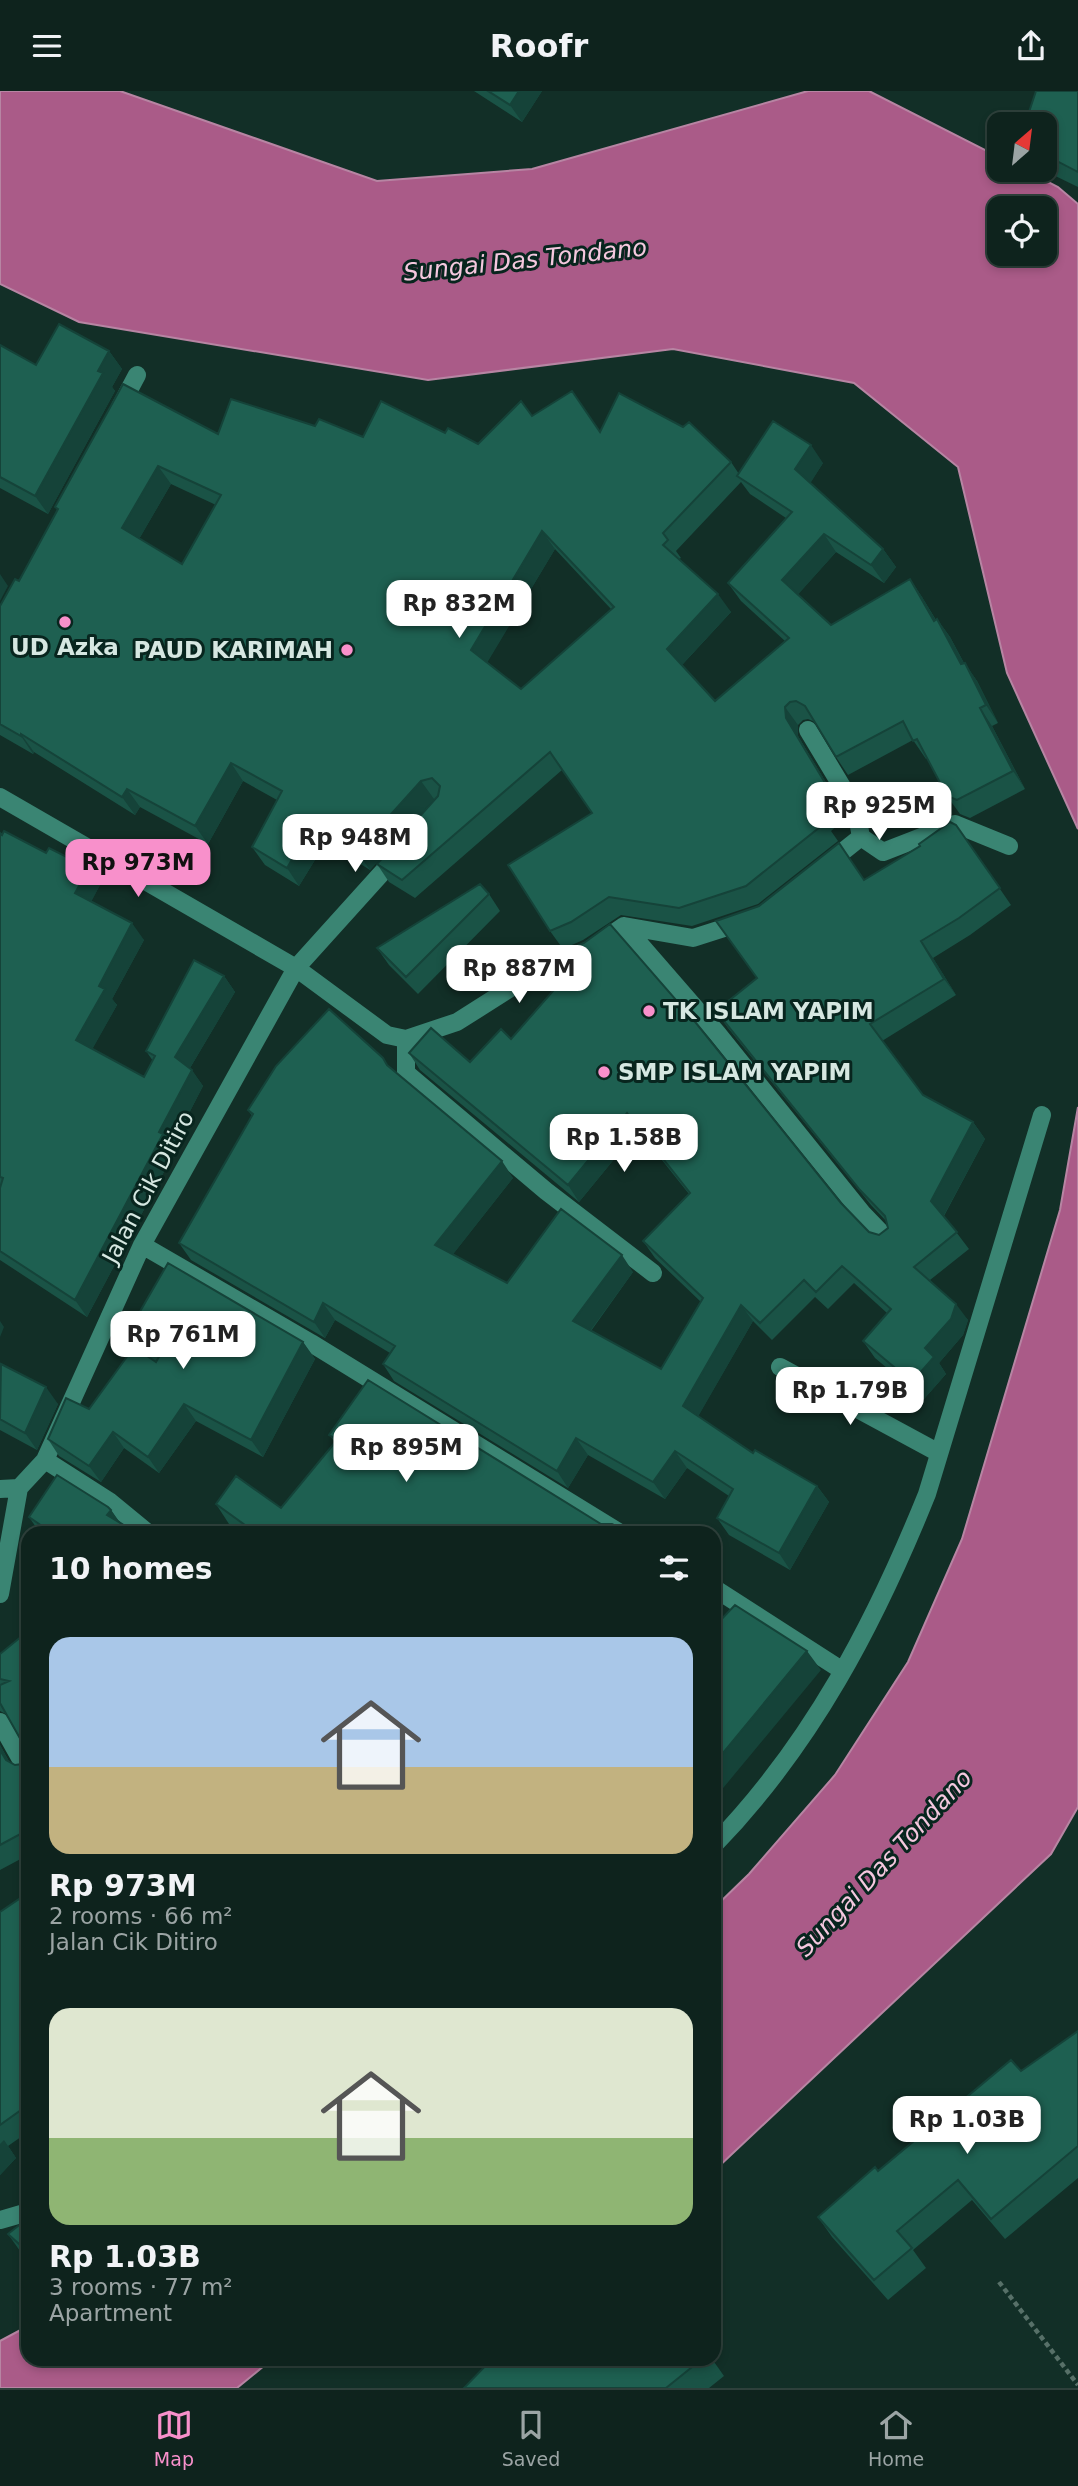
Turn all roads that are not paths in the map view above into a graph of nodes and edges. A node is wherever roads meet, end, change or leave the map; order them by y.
1 (137, 375) dead end
2 (111, 423) edge
3 (808, 730) edge
4 (0, 797) edge
5 (861, 837) junction
6 (1009, 846) dead end
7 (405, 847) edge
8 (807, 880) edge
9 (764, 915) edge
10 (624, 926) junction
11 (296, 968) junction
12 (406, 1039) junction
13 (1042, 1115) dead end
14 (889, 1241) edge
15 (142, 1245) junction
16 (653, 1273) edge
17 (779, 1367) dead end
18 (939, 1453) junction
19 (45, 1460) junction
20 (19, 1488) junction
21 (0, 1489) edge
22 (139, 1526) edge
23 (609, 1526) edge
24 (721, 1593) edge
25 (0, 1594) edge
26 (843, 1671) junction
27 (0, 1722) edge
28 (21, 1760) edge
29 (721, 1837) edge
30 (21, 2214) edge
31 (0, 2220) edge

1 - 2 street
3 - 5 street
4 - 11 street
5 - 6 street
5 - 8 street
7 - 11 street, Jalan Cik Ditiro
9 - 10 street
10 - 12 street
10 - 14 street
11 - 12 street
11 - 15 street, Jalan Cik Ditiro
12 - 16 street
13 - 18 street
15 - 19 street, Jalan Cik Ditiro
15 - 23 street
17 - 18 street
18 - 26 street
19 - 20 street, Jalan Cik Ditiro
19 - 22 street
20 - 21 street
20 - 25 street
24 - 26 street
26 - 29 street
27 - 28 street
30 - 31 street

